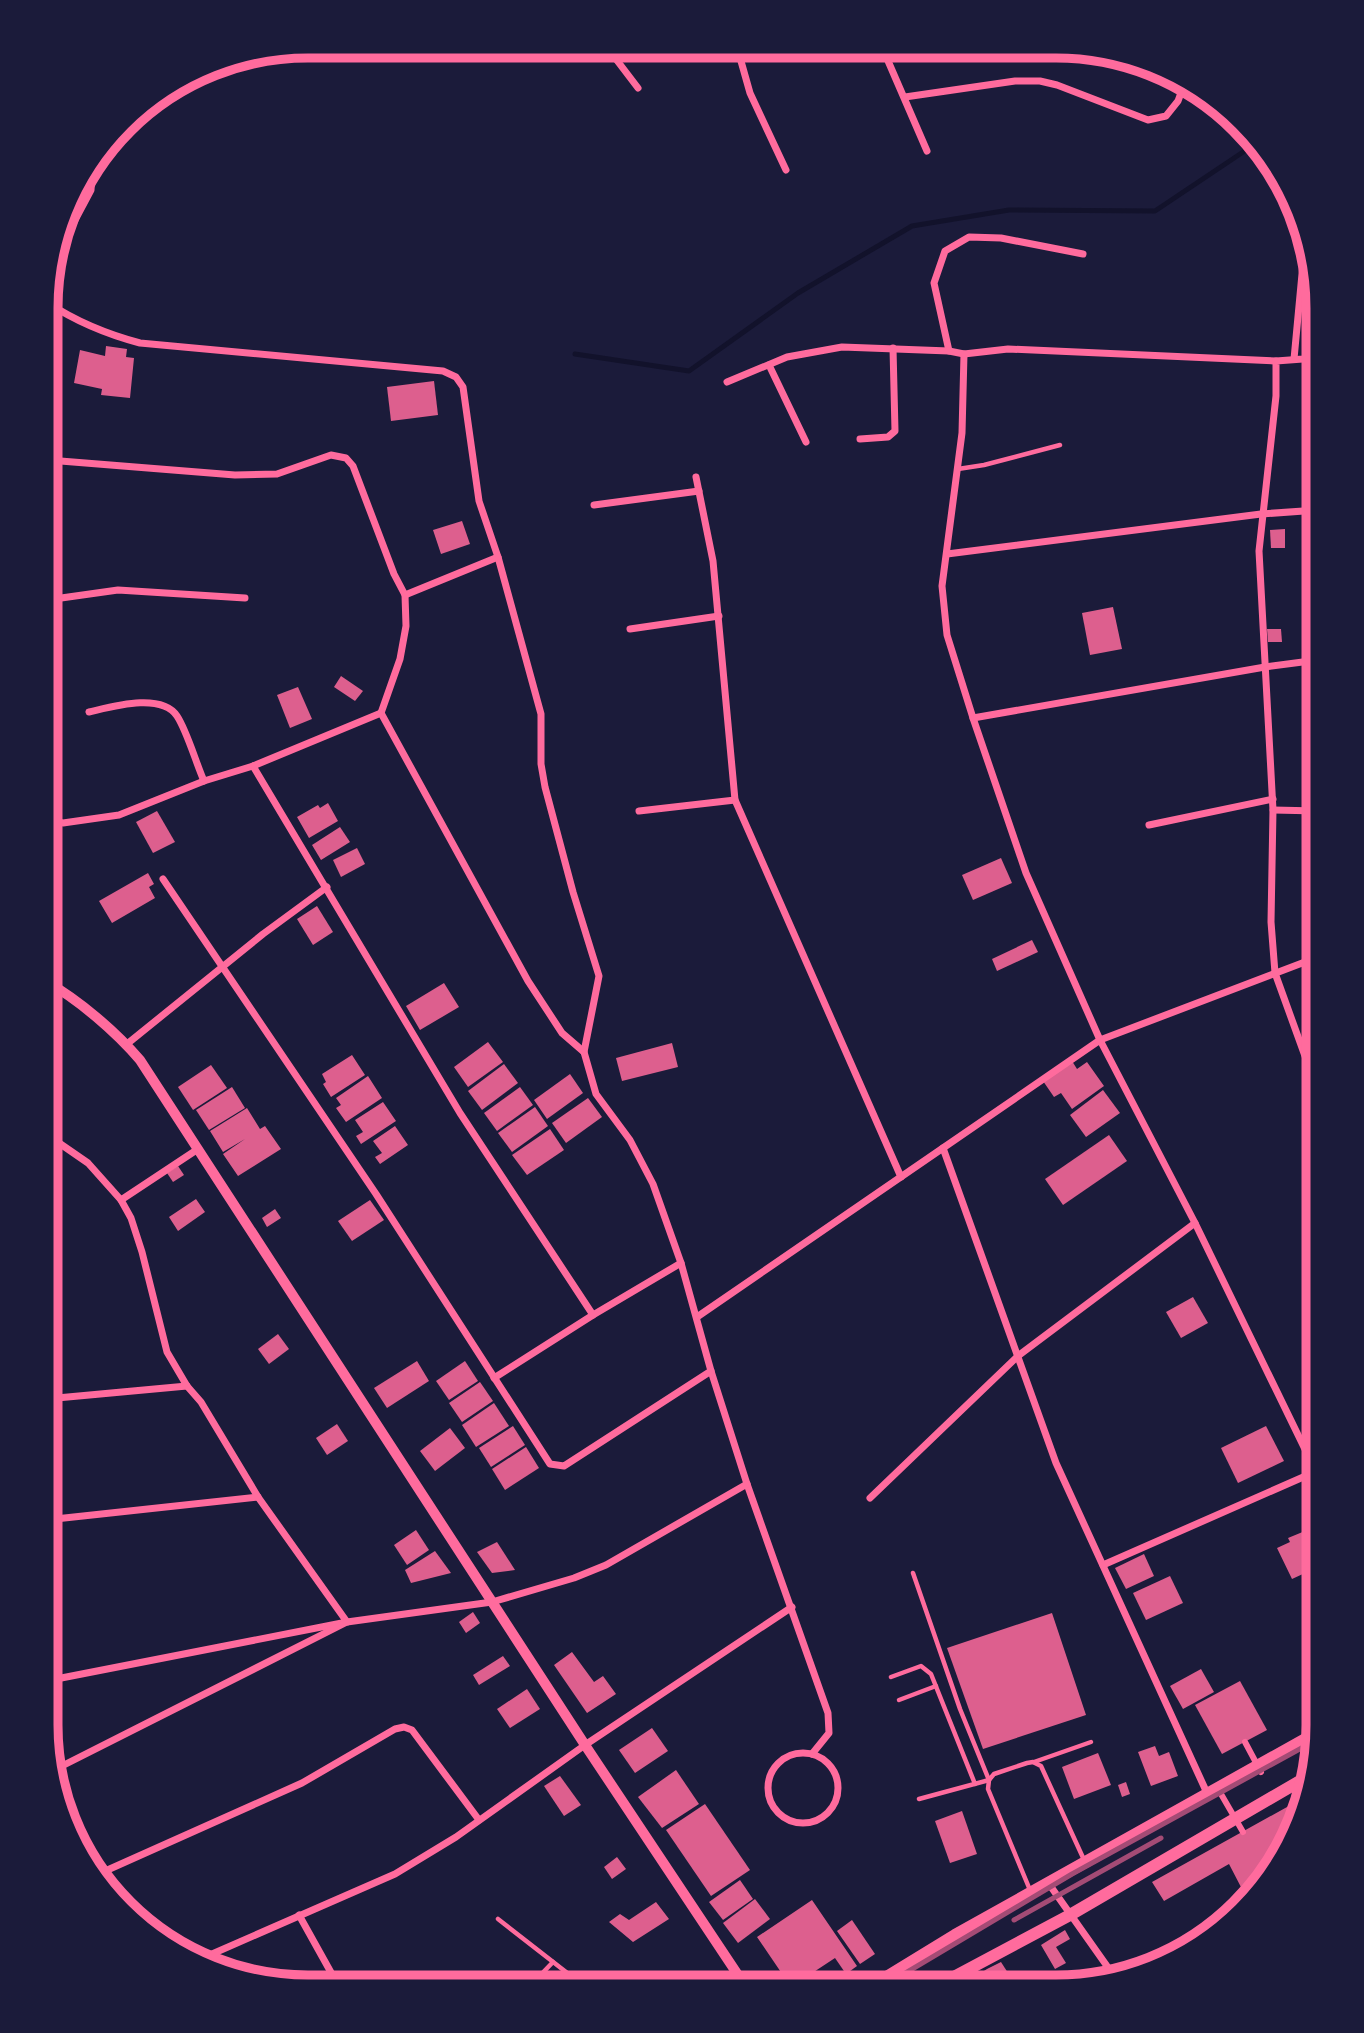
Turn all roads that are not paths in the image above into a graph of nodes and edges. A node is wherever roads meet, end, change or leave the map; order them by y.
1 (615, 58) edge
2 (740, 58) edge
3 (887, 58) edge
4 (638, 88) dead end
5 (1182, 91) edge
6 (905, 97) junction
7 (927, 151) dead end
8 (786, 170) dead end
9 (92, 182) edge
10 (71, 229) edge
11 (1083, 254) dead end
12 (1303, 268) edge
13 (58, 310) edge
14 (893, 348) junction
15 (949, 351) junction
16 (964, 354) junction
17 (1306, 357) edge
18 (1294, 359) junction
19 (1276, 361) junction
20 (769, 365) junction
21 (727, 382) dead end
22 (860, 439) dead end
23 (806, 442) dead end
24 (1060, 445) dead end
25 (58, 461) edge
26 (958, 469) junction
27 (696, 477) dead end
28 (699, 491) junction
29 (594, 505) dead end
30 (1306, 511) edge
31 (1261, 514) junction
32 (947, 554) junction
33 (498, 557) junction
34 (405, 595) junction
35 (58, 598) edge
36 (245, 598) dead end
37 (719, 616) junction
38 (631, 629) dead end
39 (1306, 662) edge
40 (1265, 667) junction
41 (89, 712) dead end
42 (381, 713) junction
43 (973, 718) junction
44 (253, 766) junction
45 (204, 781) junction
46 (1273, 799) junction
47 (735, 800) junction
48 (1273, 810) junction
49 (639, 811) dead end
50 (1306, 811) edge
51 (58, 821) edge
52 (1149, 825) dead end
53 (163, 879) dead end
54 (327, 887) junction
55 (1306, 961) edge
56 (223, 969) junction
57 (1275, 973) junction
58 (58, 988) edge
59 (1100, 1040) junction
60 (127, 1044) junction
61 (584, 1052) junction
62 (1306, 1059) edge
63 (58, 1142) edge
64 (943, 1148) junction
65 (198, 1149) junction
66 (901, 1177) junction
67 (121, 1200) junction
68 (1195, 1223) junction
69 (681, 1263) junction
70 (593, 1315) junction
71 (696, 1317) junction
72 (1018, 1356) junction
73 (710, 1371) junction
74 (494, 1378) junction
75 (187, 1386) junction
76 (58, 1398) edge
77 (1306, 1450) edge
78 (1306, 1478) edge
79 (747, 1484) junction
80 (258, 1497) junction
81 (870, 1498) dead end
82 (58, 1519) edge
83 (1103, 1565) junction
84 (914, 1573) dead end
85 (492, 1602) junction
86 (792, 1607) junction
87 (347, 1622) junction
88 (891, 1677) dead end
89 (58, 1679) edge
90 (936, 1686) junction
91 (900, 1700) dead end
92 (1306, 1739) edge
93 (1091, 1742) dead end
94 (1245, 1742) dead end
95 (585, 1745) junction
96 (812, 1754) junction
97 (1033, 1762) junction
98 (62, 1766) edge
99 (1261, 1772) dead end
100 (989, 1780) junction
101 (975, 1784) junction
102 (1299, 1784) edge
103 (1207, 1793) junction
104 (1221, 1794) dead end
105 (919, 1799) dead end
106 (479, 1820) junction
107 (1243, 1832) dead end
108 (1085, 1863) junction
109 (105, 1871) edge
110 (1049, 1884) junction
111 (1031, 1893) junction
112 (299, 1915) junction
113 (1070, 1915) junction
114 (498, 1919) dead end
115 (210, 1955) edge
116 (553, 1962) junction
117 (1109, 1969) edge
118 (332, 1975) edge
119 (541, 1975) edge
120 (570, 1975) edge
121 (738, 1975) edge
122 (890, 1975) edge
123 (958, 1975) edge

1 - 4 street
2 - 8 street
3 - 6 street
5 - 6 street
6 - 7 street
9 - 10 street
11 - 15 street
12 - 18 street
13 - 33 street
14 - 15 street
14 - 20 street
14 - 22 street
15 - 16 street
16 - 19 street
16 - 26 street
17 - 18 street
18 - 19 street
19 - 31 street
20 - 21 street
20 - 23 street
24 - 26 lane
25 - 34 street
26 - 32 street
27 - 28 street
28 - 29 street
28 - 37 street
30 - 31 street
31 - 32 street
31 - 40 street
32 - 43 street
33 - 34 street
33 - 61 street
34 - 42 street
35 - 36 street
37 - 38 street
37 - 47 street
39 - 40 street
40 - 43 street
40 - 46 street
41 - 45 street
42 - 44 street
42 - 61 street
43 - 59 street
44 - 45 street
44 - 54 street
45 - 51 street
46 - 48 street
46 - 52 street
47 - 49 street
47 - 66 street
48 - 50 street
48 - 57 street
53 - 56 street
54 - 56 street
54 - 70 street
55 - 57 street
56 - 60 street
56 - 74 street
57 - 59 street
57 - 62 street
58 - 60 street
59 - 64 street
59 - 68 street
60 - 65 street
61 - 69 street
63 - 67 street
64 - 66 street
64 - 72 street
65 - 67 street
65 - 85 street
66 - 71 street
67 - 75 street
68 - 72 street
68 - 77 street
69 - 70 street
69 - 71 street
70 - 74 street
71 - 73 street
72 - 81 street
72 - 83 street
73 - 74 street
73 - 79 street
75 - 76 street
75 - 80 street
78 - 83 street
79 - 85 street
79 - 86 street
80 - 82 street
80 - 87 street
83 - 103 street
84 - 100 lane
85 - 87 street
85 - 95 street
86 - 95 street
86 - 96 street
87 - 89 street
87 - 98 street
88 - 90 lane
90 - 91 lane
90 - 101 lane
92 - 103 main road
93 - 97 lane
94 - 99 street
95 - 106 street
95 - 121 street
96 - 96 street
97 - 100 lane
97 - 108 lane
100 - 101 lane
100 - 111 lane
101 - 105 lane
102 - 113 main road
103 - 108 main road
104 - 107 street
106 - 109 street
106 - 112 street
108 - 110 main road
110 - 111 main road
110 - 113 street
111 - 122 main road
112 - 115 street
112 - 118 street
113 - 117 street
113 - 123 main road
114 - 116 lane
116 - 119 lane
116 - 120 lane

